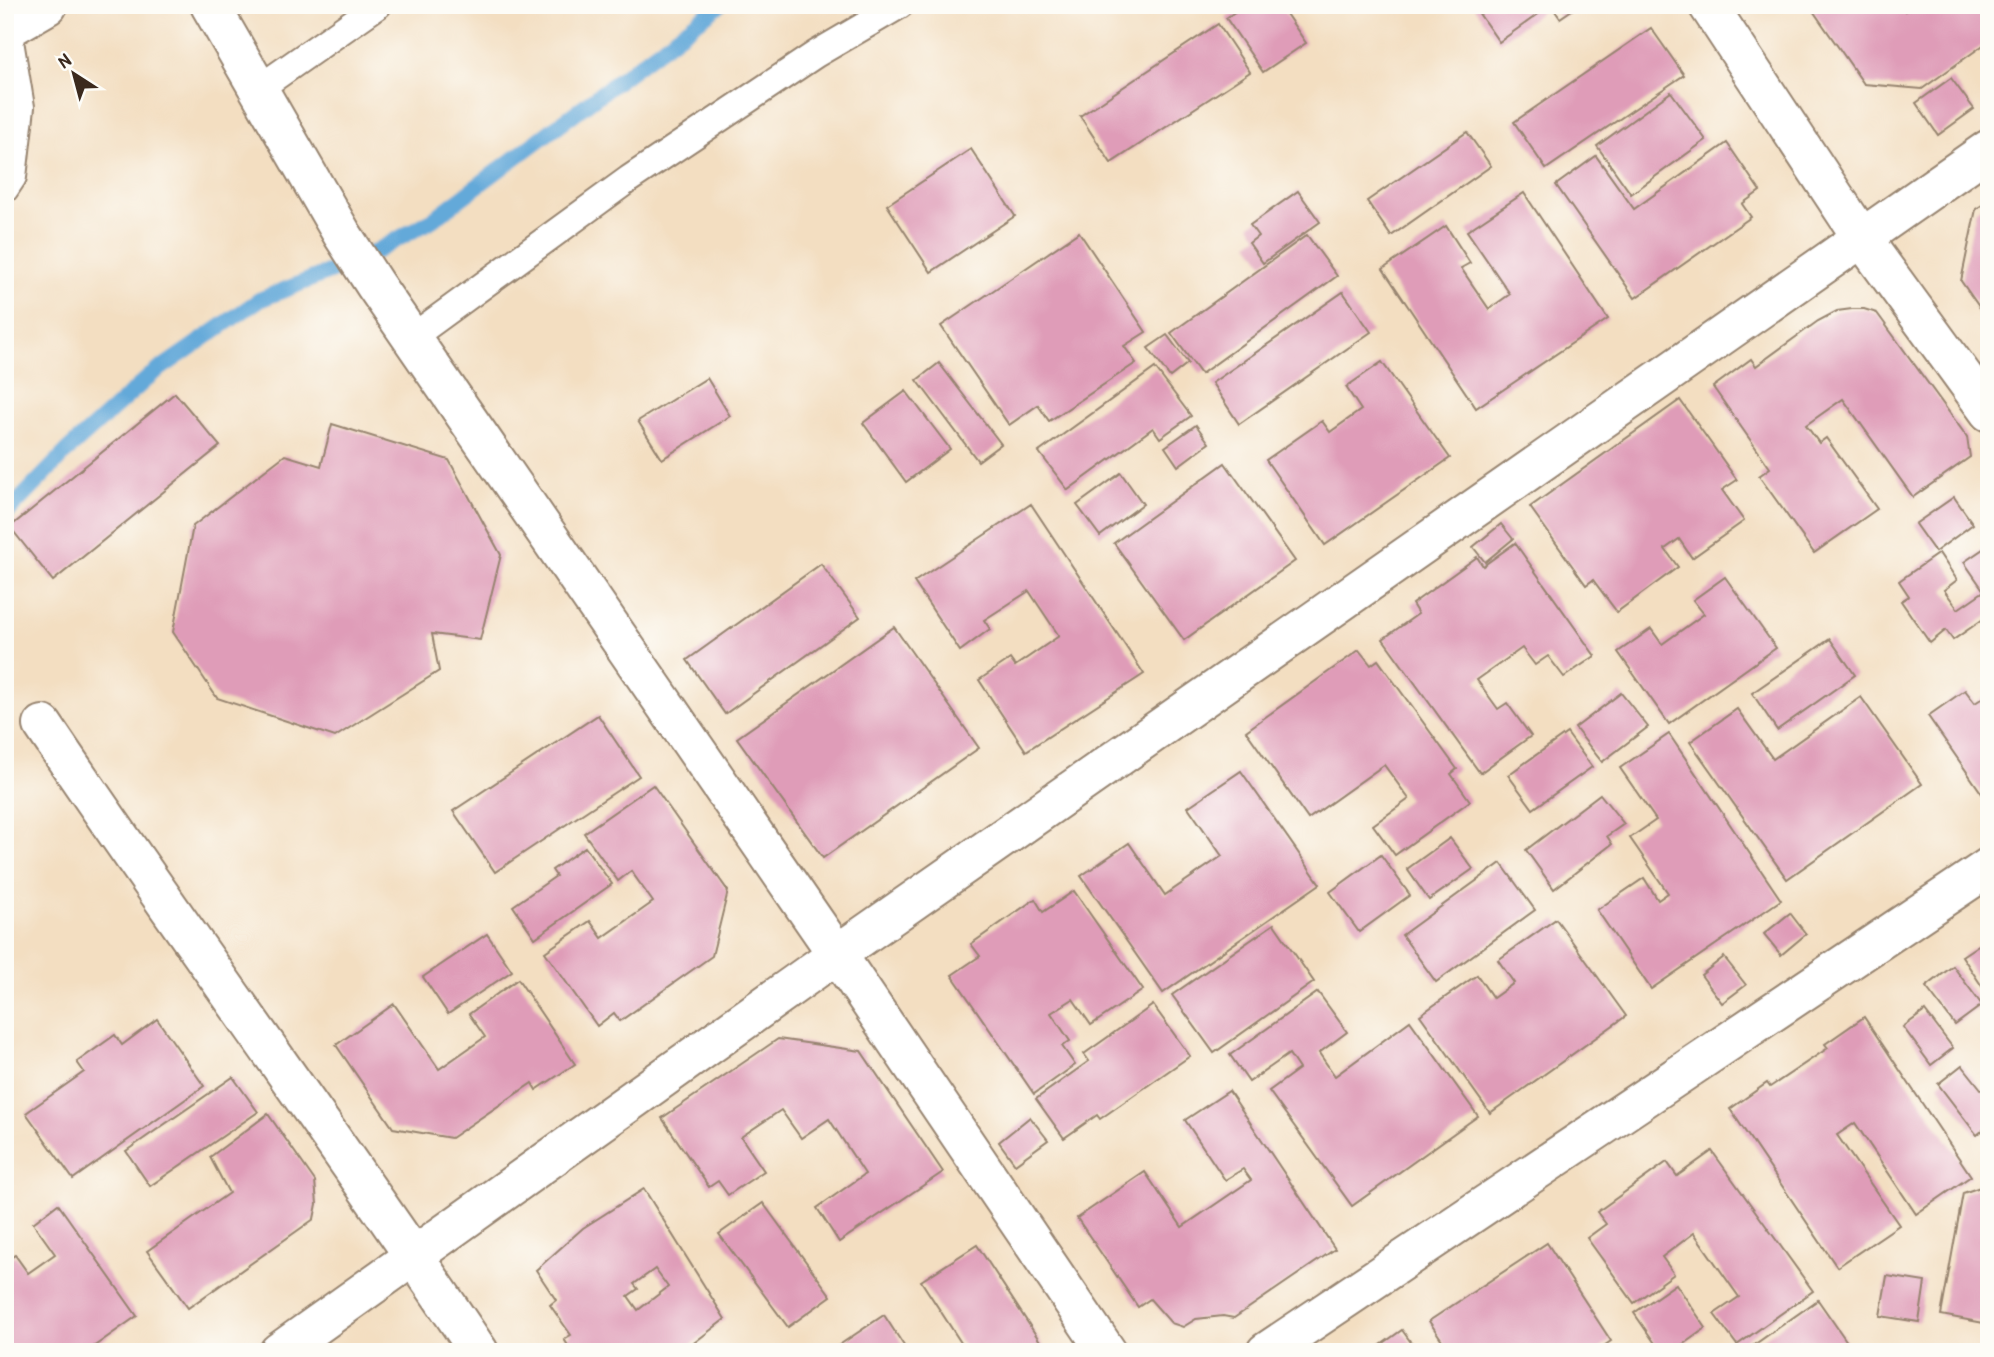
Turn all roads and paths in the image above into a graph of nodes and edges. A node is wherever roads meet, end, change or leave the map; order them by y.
1 (48, 5) edge
2 (210, 5) edge
3 (378, 5) edge
4 (900, 5) edge
5 (1708, 5) edge
6 (6, 30) edge
7 (258, 89) junction
8 (1989, 149) edge
9 (5, 189) edge
10 (1862, 238) junction
11 (411, 338) junction
12 (1989, 412) edge
13 (43, 725) dead end
14 (1989, 867) edge
15 (837, 954) junction
16 (415, 1256) junction
17 (278, 1352) edge
18 (479, 1352) edge
19 (1107, 1352) edge
20 (1266, 1352) edge

1 - 6 street
2 - 7 street
3 - 7 lane
4 - 11 lane
5 - 10 street
6 - 9 lane
7 - 11 street
8 - 10 street
10 - 12 street
10 - 15 street
11 - 15 street
13 - 16 street
14 - 20 street
15 - 16 street
15 - 19 street
16 - 17 street
16 - 18 street

